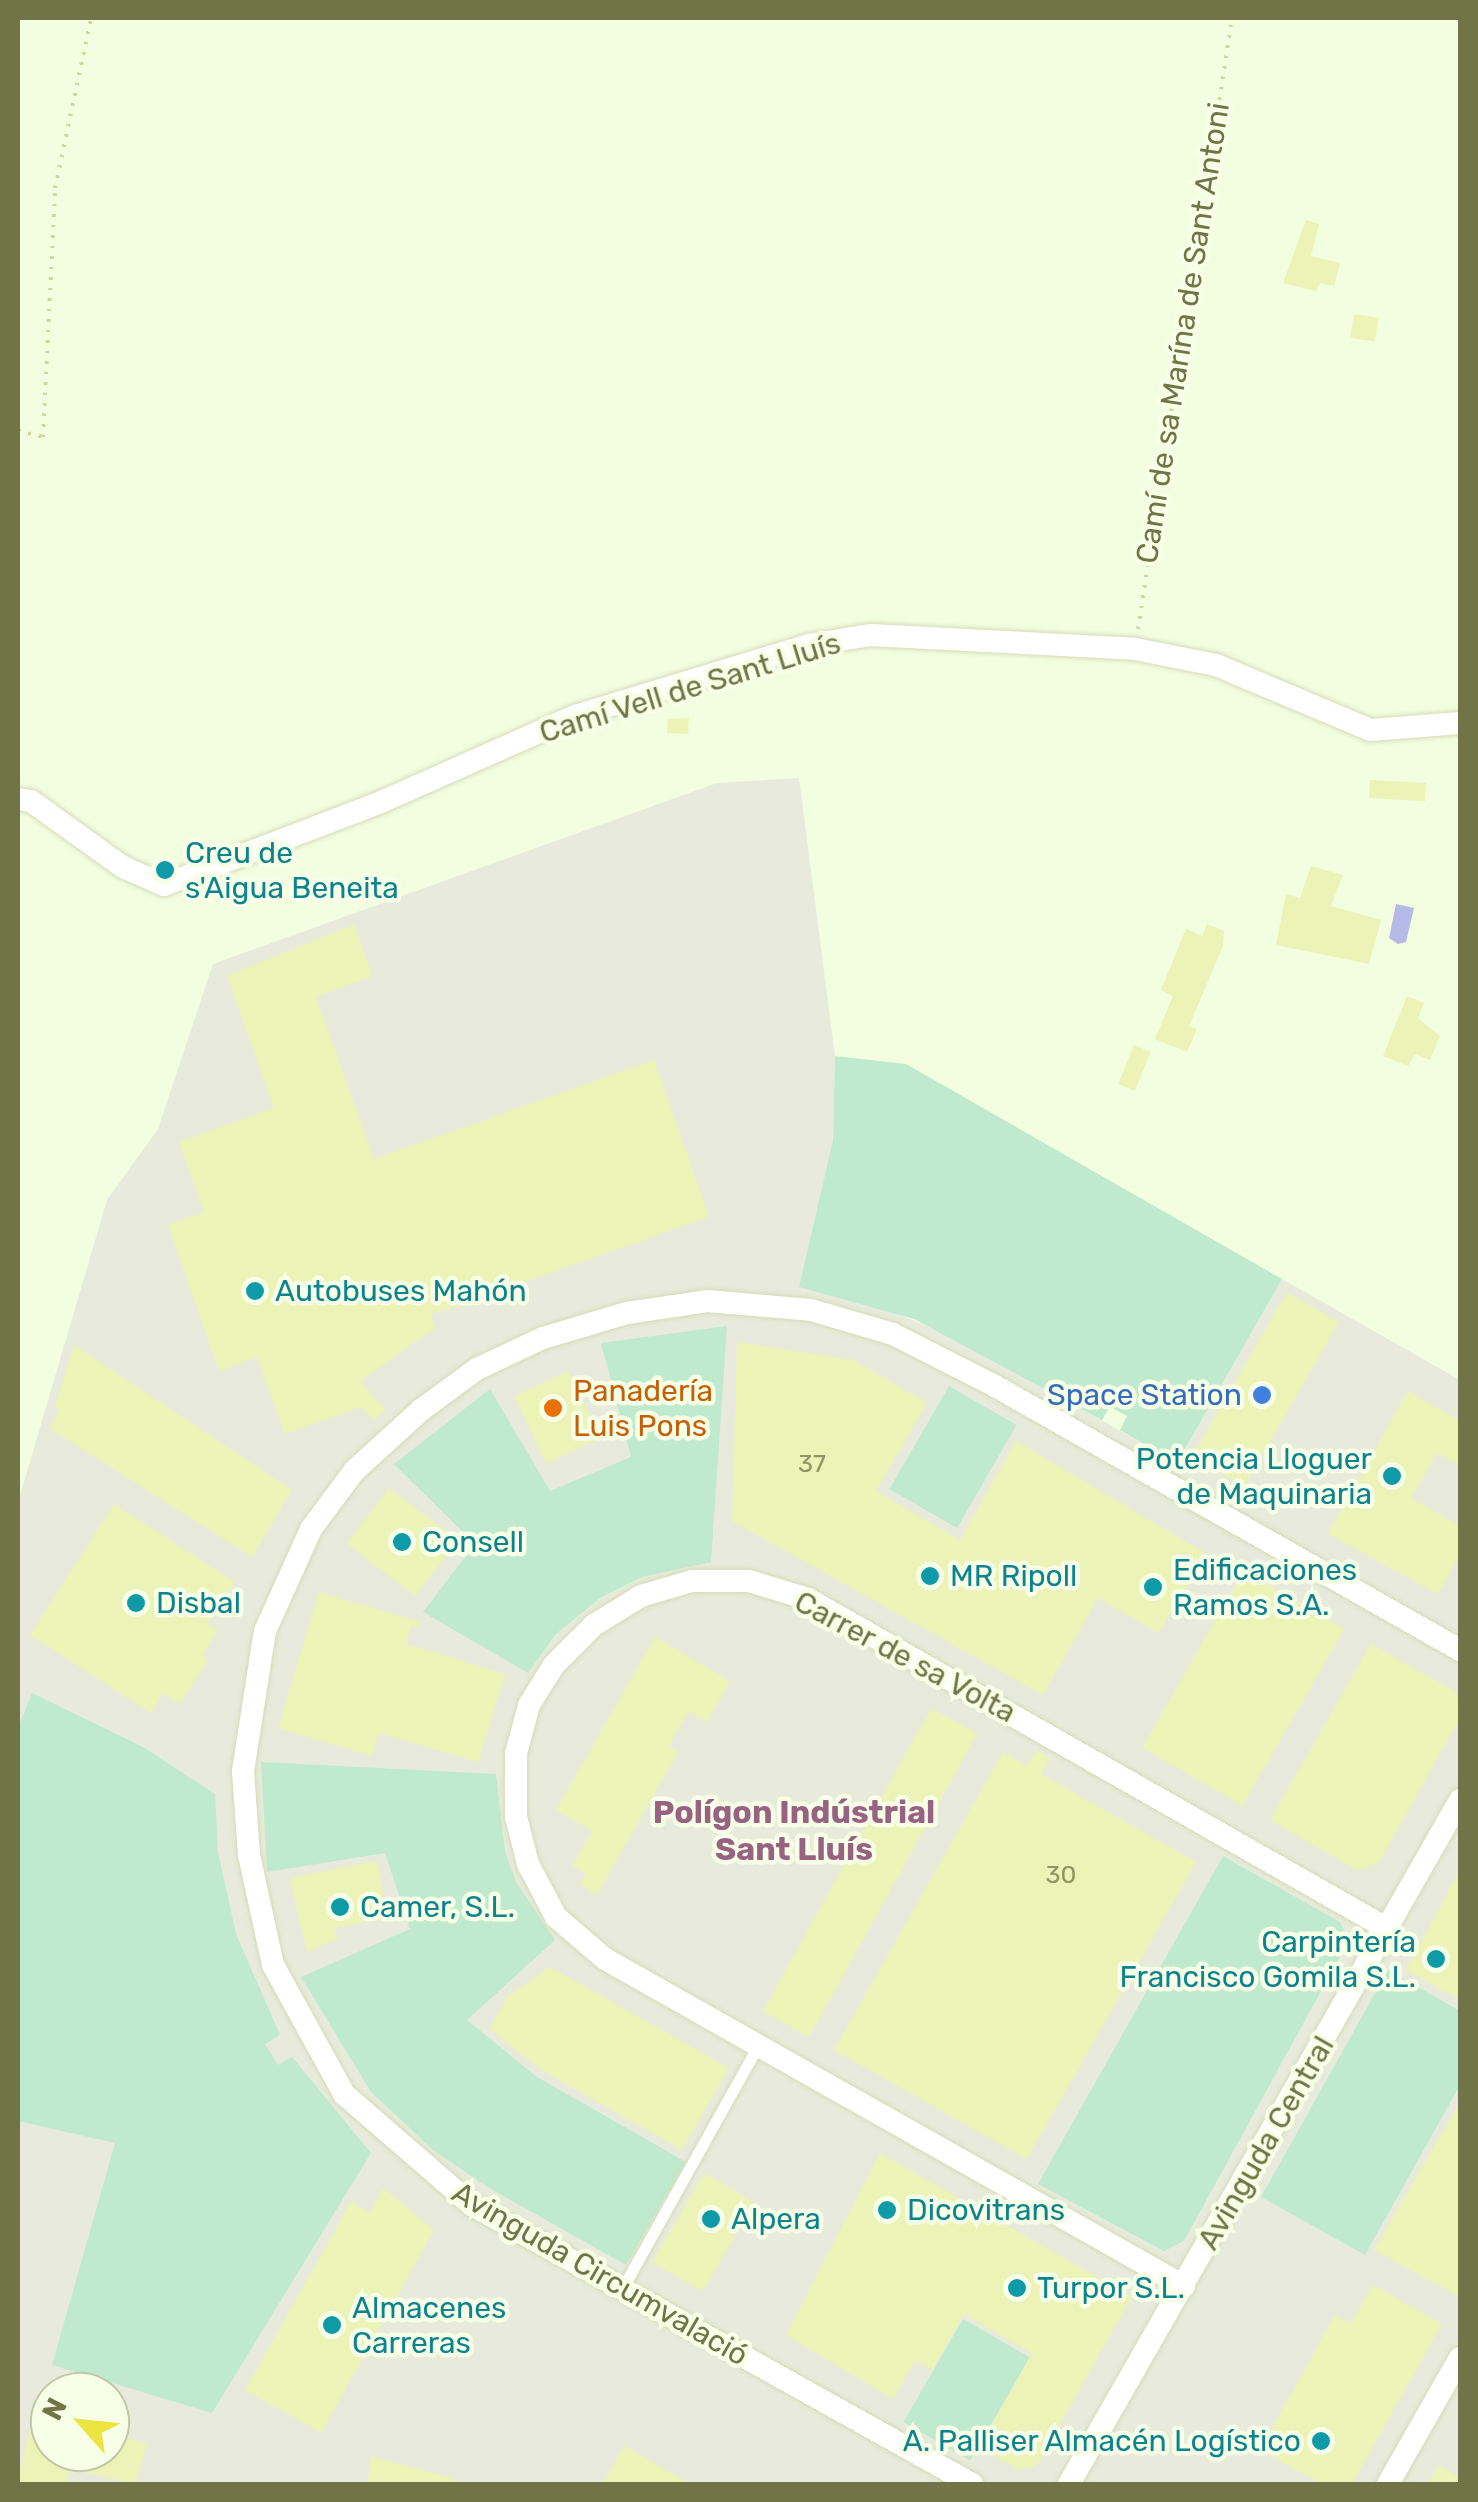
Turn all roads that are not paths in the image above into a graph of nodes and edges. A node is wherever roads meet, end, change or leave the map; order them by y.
1 (1460, 723) edge
2 (18, 799) edge
3 (1460, 1650) edge
4 (1460, 1800) edge
5 (1388, 1929) junction
6 (758, 2046) junction
7 (1184, 2286) junction
8 (622, 2289) junction
9 (1460, 2358) edge
10 (972, 2484) edge
11 (1069, 2484) edge
12 (1388, 2484) edge

1 - 2 street, Camí Vell de Sant Lluís
3 - 8 street, Avinguda Circumvalació
4 - 5 street, Avinguda Central
5 - 6 street, Carrer de sa Volta
5 - 7 street, Avinguda Central
6 - 7 street, Carrer de sa Volta
6 - 8 lane
7 - 11 street, Avinguda Central
8 - 10 street, Avinguda Circumvalació
9 - 12 street

